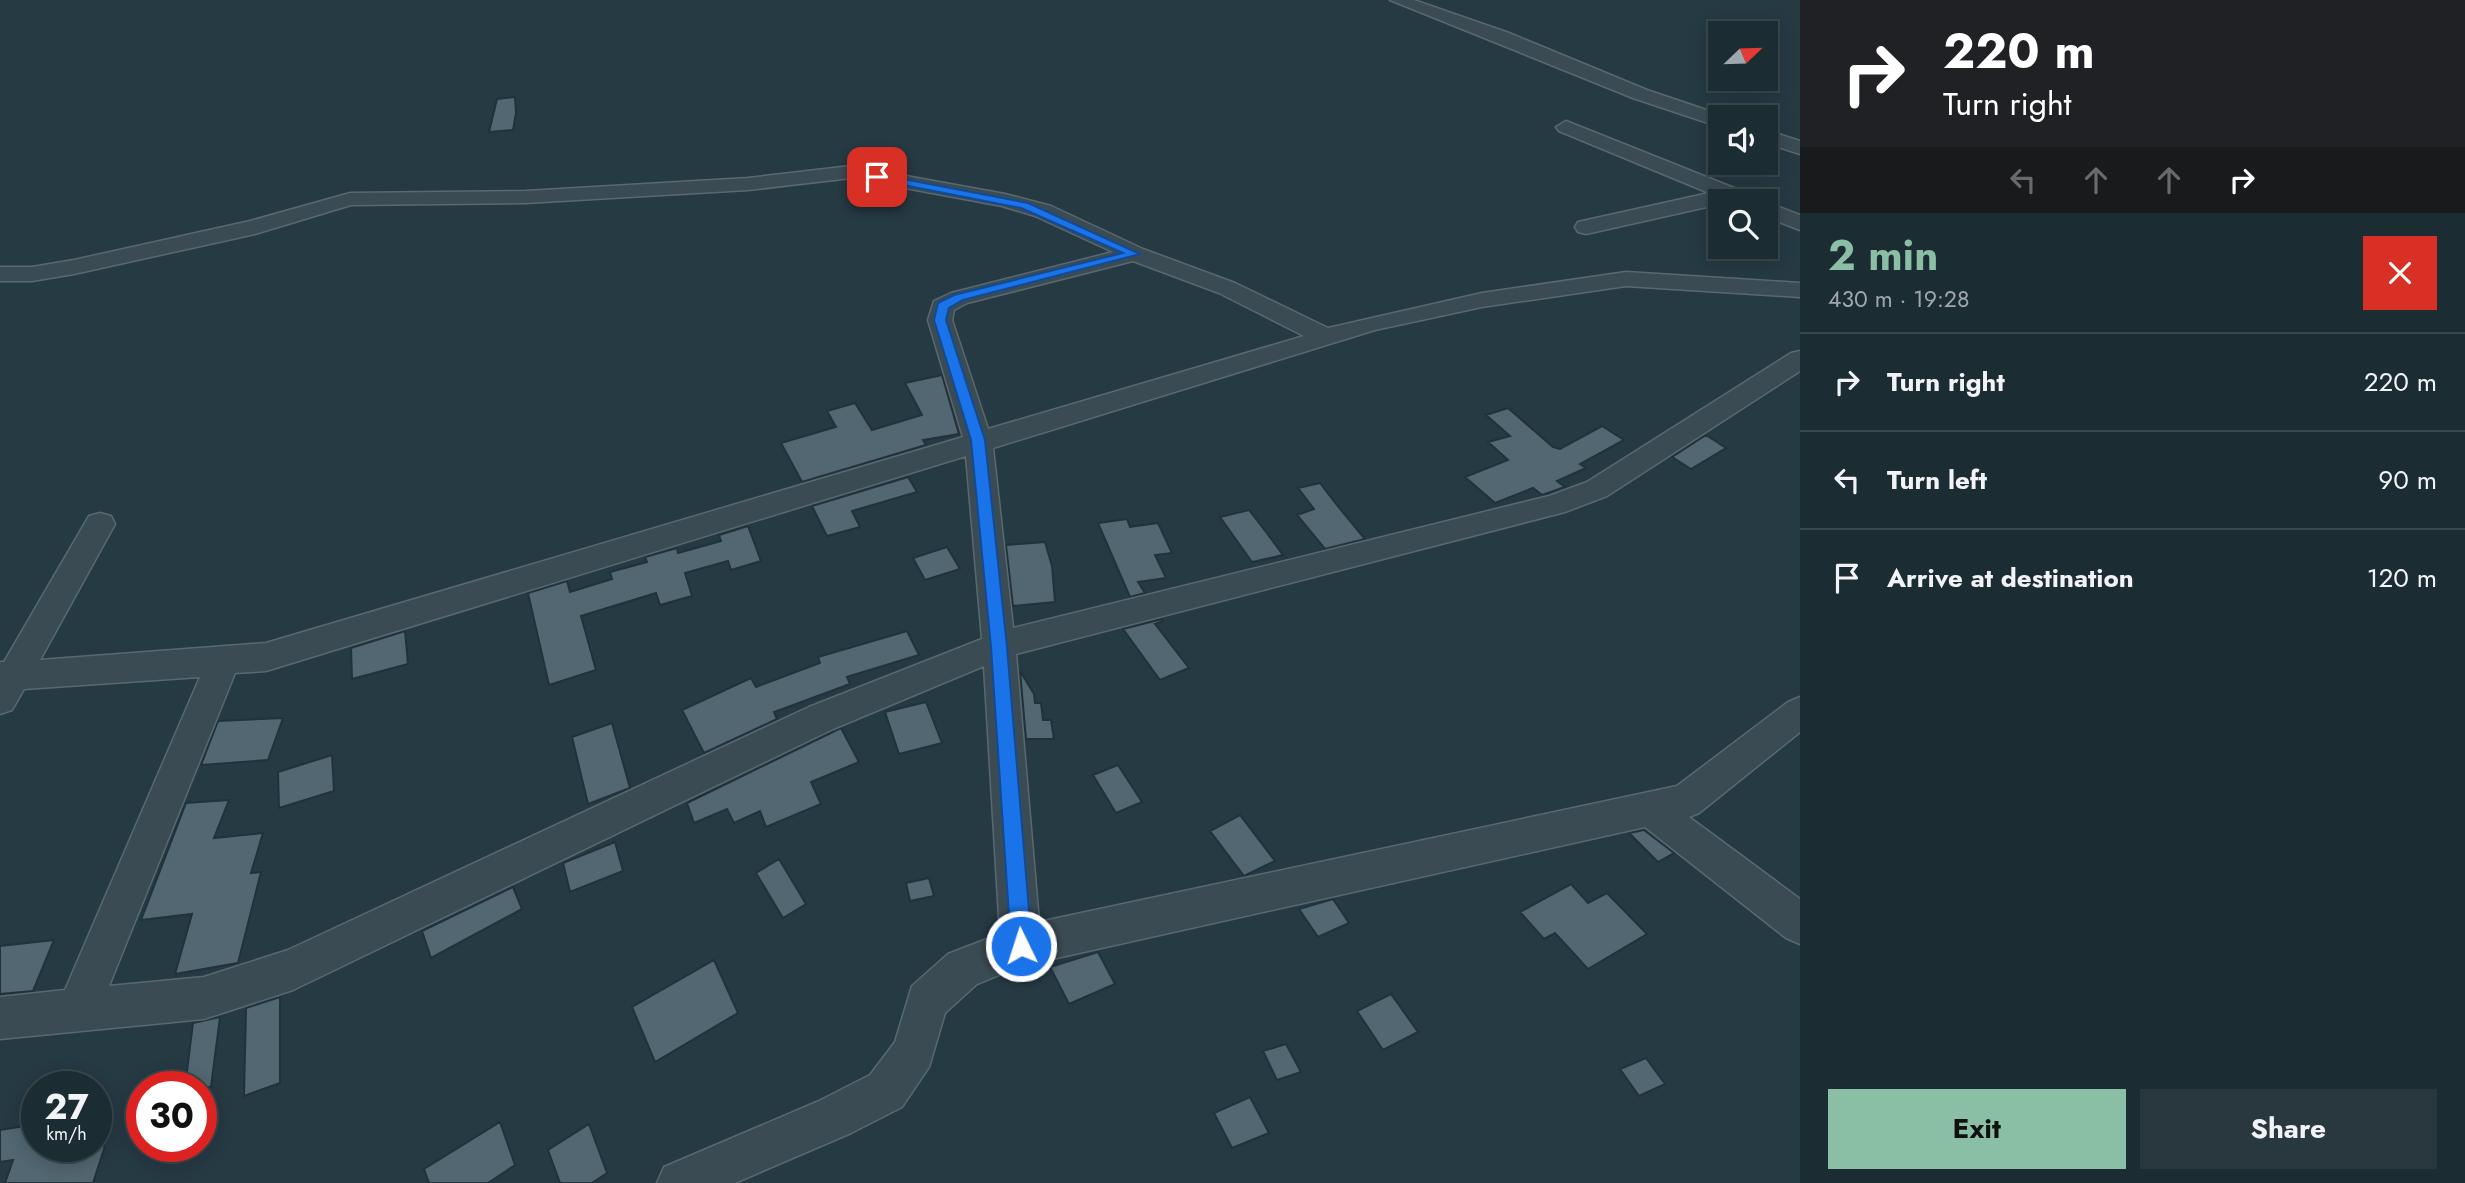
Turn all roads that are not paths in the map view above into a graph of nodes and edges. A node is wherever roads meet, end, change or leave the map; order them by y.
1 (1398, 0) edge
2 (1708, 117) edge
3 (1566, 127) dead end
4 (1778, 140) edge
5 (1800, 148) edge
6 (1716, 189) edge
7 (1708, 204) edge
8 (1778, 214) edge
9 (1800, 223) edge
10 (1586, 228) dead end
11 (1135, 254) junction
12 (0, 274) edge
13 (1800, 290) edge
14 (1326, 337) junction
15 (1800, 359) edge
16 (978, 440) junction
17 (100, 524) dead end
18 (999, 647) junction
19 (223, 661) junction
20 (5, 684) edge
21 (1800, 712) edge
22 (1650, 809) junction
23 (1800, 924) edge
24 (1021, 946) junction
25 (78, 1010) junction
26 (0, 1018) edge
27 (680, 1183) edge

1 - 2 street
3 - 6 street
4 - 5 street
7 - 10 street
8 - 9 street
11 - 12 street
11 - 14 street
11 - 16 street
13 - 14 street
14 - 16 street
15 - 18 street
16 - 18 street
16 - 19 street
17 - 20 street
18 - 24 street
18 - 25 street
19 - 20 street
19 - 25 street
21 - 22 street
22 - 23 street
22 - 24 street
24 - 27 street
25 - 26 street

